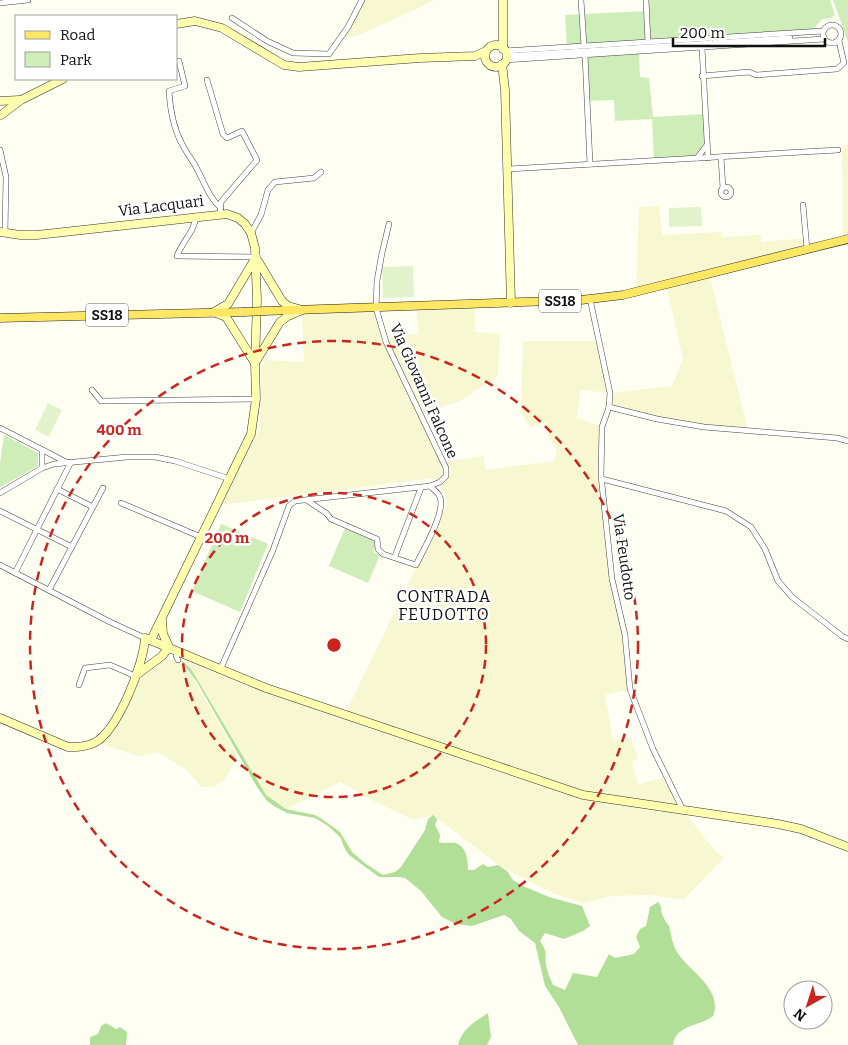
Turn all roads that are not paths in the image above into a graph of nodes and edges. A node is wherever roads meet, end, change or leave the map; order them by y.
1 (28, 0) edge
2 (362, 0) edge
3 (503, 0) edge
4 (581, 0) edge
5 (646, 0) edge
6 (0, 2) edge
7 (232, 18) dead end
8 (503, 23) junction
9 (178, 24) edge
10 (824, 36) junction
11 (839, 40) junction
12 (648, 42) junction
13 (584, 46) junction
14 (488, 48) junction
15 (702, 48) junction
16 (329, 54) junction
17 (586, 55) junction
18 (475, 56) junction
19 (504, 56) junction
20 (179, 60) dead end
21 (489, 64) junction
22 (326, 65) junction
23 (702, 76) junction
24 (61, 80) edge
25 (207, 80) dead end
26 (505, 90) junction
27 (21, 100) junction
28 (0, 102) edge
29 (0, 117) edge
30 (707, 145) junction
31 (0, 150) edge
32 (838, 150) dead end
33 (732, 156) junction
34 (721, 157) junction
35 (697, 158) junction
36 (708, 158) junction
37 (590, 164) junction
38 (722, 168) junction
39 (507, 169) junction
40 (320, 172) dead end
41 (723, 188) dead end
42 (803, 205) dead end
43 (220, 211) junction
44 (196, 216) junction
45 (389, 224) dead end
46 (3, 232) edge
47 (251, 233) junction
48 (848, 239) edge
49 (806, 249) junction
50 (256, 256) junction
51 (590, 299) junction
52 (511, 303) junction
53 (376, 308) junction
54 (302, 310) junction
55 (214, 312) junction
56 (0, 318) edge
57 (255, 363) junction
58 (92, 390) dead end
59 (256, 399) junction
60 (608, 407) junction
61 (0, 428) edge
62 (848, 441) edge
63 (42, 450) junction
64 (69, 462) junction
65 (42, 468) junction
66 (230, 478) junction
67 (602, 479) junction
68 (430, 486) junction
69 (103, 488) dead end
70 (421, 488) junction
71 (57, 489) junction
72 (0, 493) edge
73 (308, 501) junction
74 (121, 502) dead end
75 (93, 507) junction
76 (0, 511) edge
77 (37, 530) junction
78 (201, 537) junction
79 (72, 547) junction
80 (395, 556) junction
81 (0, 564) edge
82 (15, 573) junction
83 (49, 590) junction
84 (161, 620) junction
85 (848, 639) edge
86 (151, 640) junction
87 (169, 648) junction
88 (178, 651) junction
89 (145, 652) junction
90 (159, 658) junction
91 (178, 660) dead end
92 (221, 668) junction
93 (135, 676) junction
94 (79, 685) dead end
95 (0, 718) edge
96 (683, 810) junction
97 (848, 848) edge

1 - 6 street
2 - 16 street
3 - 8 street
4 - 13 street
5 - 12 street
7 - 16 street
8 - 14 street
8 - 19 street
9 - 22 street
10 - 11 street
10 - 11 street
10 - 12 street
10 - 15 street
10 - 19 street
11 - 23 street
12 - 13 street
13 - 19 street
14 - 18 street
14 - 19 street
14 - 21 street
15 - 17 street
15 - 23 street
16 - 22 street
17 - 19 street
17 - 37 street
18 - 21 street
18 - 22 street
19 - 21 street
19 - 26 street
20 - 43 street
21 - 26 street
23 - 30 street
24 - 27 street
25 - 43 street
26 - 39 street
27 - 28 street
27 - 29 street
28 - 29 street
30 - 35 street
30 - 36 street
31 - 46 street
32 - 33 street
33 - 34 street
33 - 38 street
34 - 36 street
34 - 38 street
35 - 36 street
35 - 37 street
37 - 39 street
38 - 41 street
39 - 52 street
40 - 47 street
42 - 49 street
43 - 44 street, Via Lacquari
43 - 47 street, Via Lacquari
44 - 46 street, Via Lacquari
44 - 50 street
45 - 53 street
47 - 50 street
48 - 49 main road, SS18
49 - 51 main road, SS18
50 - 54 street
50 - 55 street
50 - 57 street
51 - 52 main road, SS18
51 - 60 street, Via Feudotto
52 - 53 main road, SS18
53 - 54 main road, SS18
53 - 68 street, Via Giovanni Falcone
54 - 55 main road, SS18, bridge
54 - 57 street
55 - 56 main road, SS18
55 - 57 street
57 - 59 street
58 - 59 street
59 - 66 street
60 - 62 street
60 - 67 street, Via Feudotto
61 - 63 street
63 - 64 street
63 - 65 street
64 - 65 street
64 - 66 street
64 - 71 street
65 - 72 street
66 - 78 street
67 - 85 street
67 - 96 street, Via Feudotto
68 - 70 street
68 - 80 street
69 - 75 street
70 - 73 street
70 - 80 street
71 - 75 street
71 - 77 street
73 - 80 street
73 - 92 street
74 - 78 street
75 - 79 street
76 - 77 street
77 - 79 street
77 - 82 street
78 - 84 street
79 - 83 street
81 - 82 street
82 - 83 street
83 - 86 street
84 - 86 street
84 - 87 street
86 - 87 street
86 - 89 street
87 - 88 street
87 - 90 street
88 - 91 street
88 - 92 street
89 - 90 street
89 - 93 street
90 - 93 street
92 - 96 street
93 - 94 street
93 - 95 street
96 - 97 street

